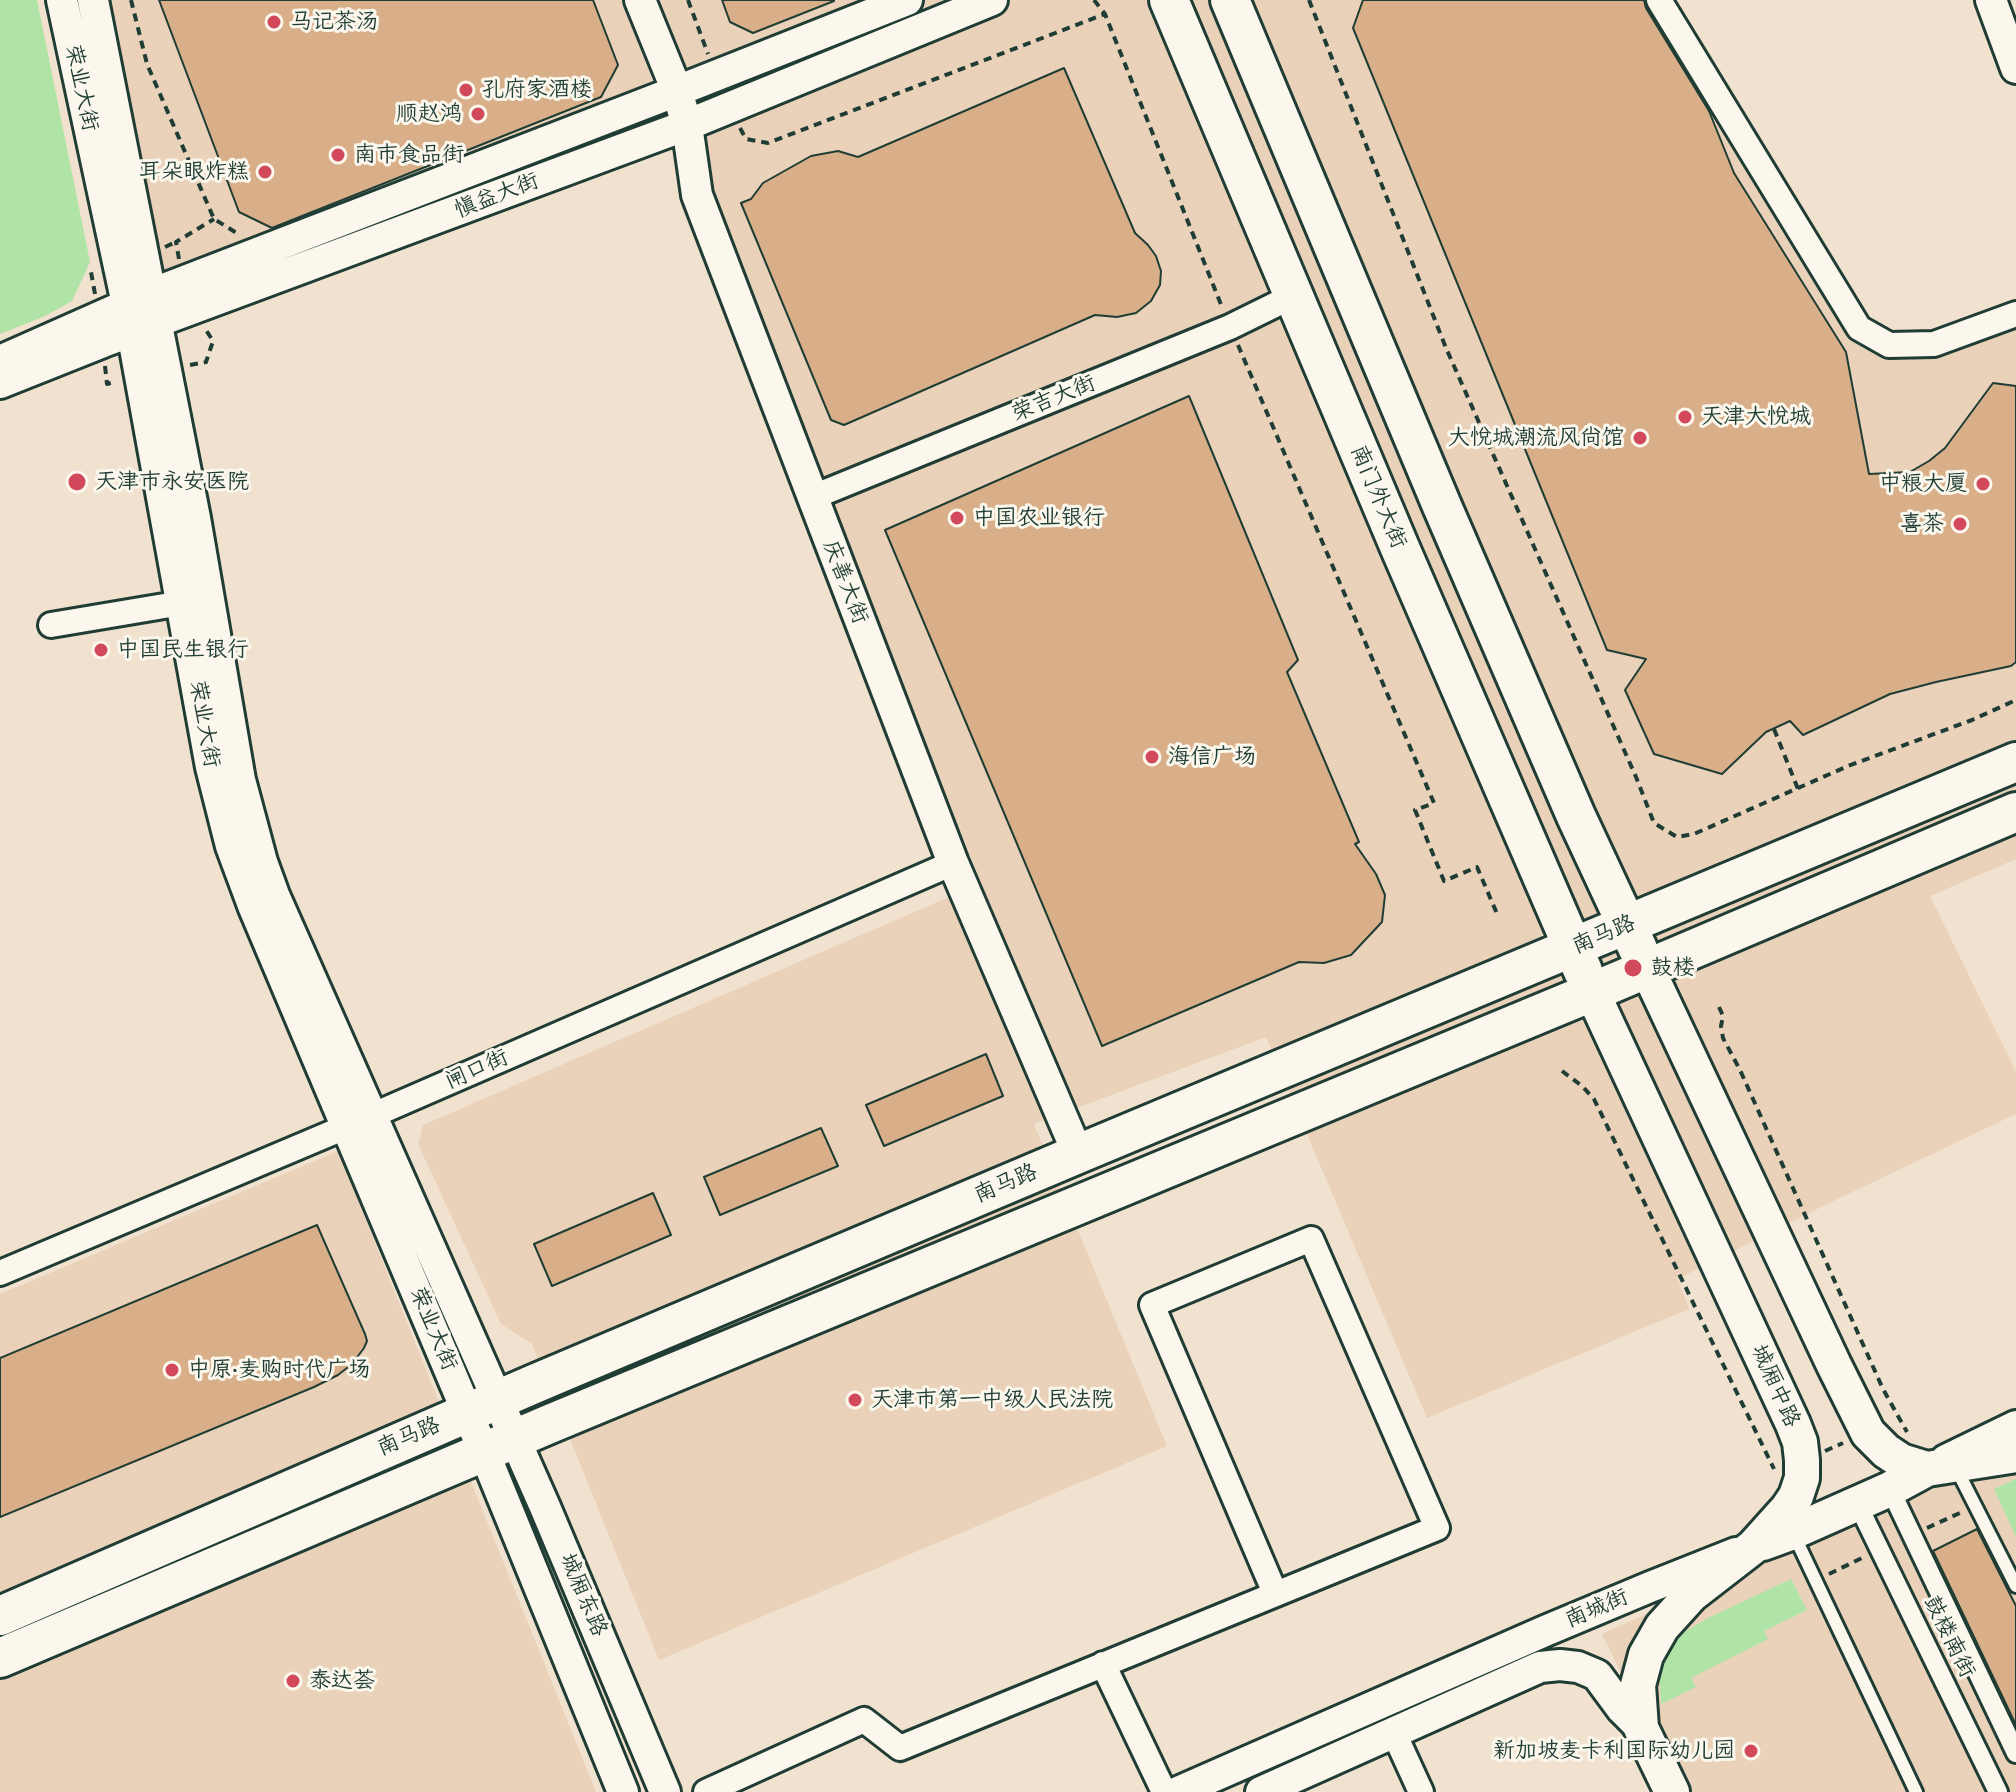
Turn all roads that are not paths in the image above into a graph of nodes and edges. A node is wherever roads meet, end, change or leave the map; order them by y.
1 (62, 0) edge
2 (93, 0) edge
3 (640, 0) edge
4 (907, 0) edge
5 (992, 0) edge
6 (1169, 0) edge
7 (1230, 0) edge
8 (1659, 0) edge
9 (1991, 0) edge
10 (2016, 68) edge
11 (677, 91) junction
12 (687, 125) junction
13 (1293, 296) junction
14 (142, 313) junction
15 (2016, 314) edge
16 (0, 361) edge
17 (0, 383) edge
18 (813, 497) junction
19 (182, 603) junction
20 (51, 625) dead end
21 (2016, 762) edge
22 (2016, 812) edge
23 (953, 863) junction
24 (1627, 926) junction
25 (1573, 949) junction
26 (1647, 968) junction
27 (1592, 992) junction
28 (360, 1121) junction
29 (1078, 1154) junction
30 (0, 1273) edge
31 (482, 1406) junction
32 (2016, 1426) edge
33 (500, 1445) junction
34 (2016, 1455) edge
35 (1940, 1467) junction
36 (1890, 1489) junction
37 (1857, 1503) junction
38 (1793, 1532) junction
39 (1753, 1547) junction
40 (2016, 1586) edge
41 (1275, 1593) junction
42 (0, 1616) edge
43 (0, 1658) edge
44 (1103, 1664) junction
45 (1641, 1728) junction
46 (1394, 1733) junction
47 (2016, 1753) edge
48 (623, 1792) edge
49 (665, 1792) edge
50 (706, 1792) edge
51 (1164, 1792) edge
52 (1178, 1792) edge
53 (1261, 1792) edge
54 (1421, 1792) edge
55 (1672, 1792) edge
56 (1916, 1792) edge
57 (1998, 1792) edge

1 - 14 street, 荣业大街
2 - 14 street, 荣业大街
3 - 11 street, 庆善大街
4 - 11 street, 慎益大街
5 - 12 street, 慎益大街
6 - 13 main road, 南门外大街
7 - 24 main road
8 - 15 street
9 - 10 street
11 - 12 street, 庆善大街
11 - 14 street, 慎益大街
12 - 14 street, 慎益大街
12 - 18 street, 庆善大街
13 - 18 street, 荣吉大街
13 - 25 main road, 南门外大街
14 - 16 street, 慎益大街
14 - 17 street, 慎益大街
14 - 19 street, 荣业大街
14 - 28 street, 荣业大街
18 - 23 street, 庆善大街
19 - 20 street
19 - 28 street, 荣业大街
21 - 24 main road, 南马路
22 - 26 main road, 南马路
23 - 28 street, 闸口街
23 - 29 street, 庆善大街
24 - 25 main road, 南马路
24 - 26 main road
25 - 27 main road, 南门外大街
25 - 29 main road, 南马路
26 - 27 main road, 南马路
26 - 35 main road
27 - 33 main road, 南马路
27 - 39 main road, 城厢中路
28 - 30 street, 闸口街
28 - 31 street, 荣业大街
29 - 31 main road, 南马路
31 - 33 street, 城厢东路
31 - 42 main road, 南马路
32 - 35 street, 南城街
33 - 43 main road, 南马路
33 - 48 street, 城厢东路
33 - 49 street, 城厢东路
34 - 35 main road
35 - 36 main road, 南城街
35 - 40 lane
36 - 37 main road, 南城街
36 - 47 street, 鼓楼南街
37 - 38 main road, 南城街
37 - 57 street, 鼓楼南街
38 - 39 main road, 南城街
38 - 56 lane
39 - 45 main road, 城厢中路
39 - 52 street, 南城街
41 - 41 street
41 - 44 street
44 - 50 street
44 - 51 street
45 - 46 street, 南城街
45 - 55 main road, 城厢中路
46 - 53 street, 南城街
46 - 54 street

